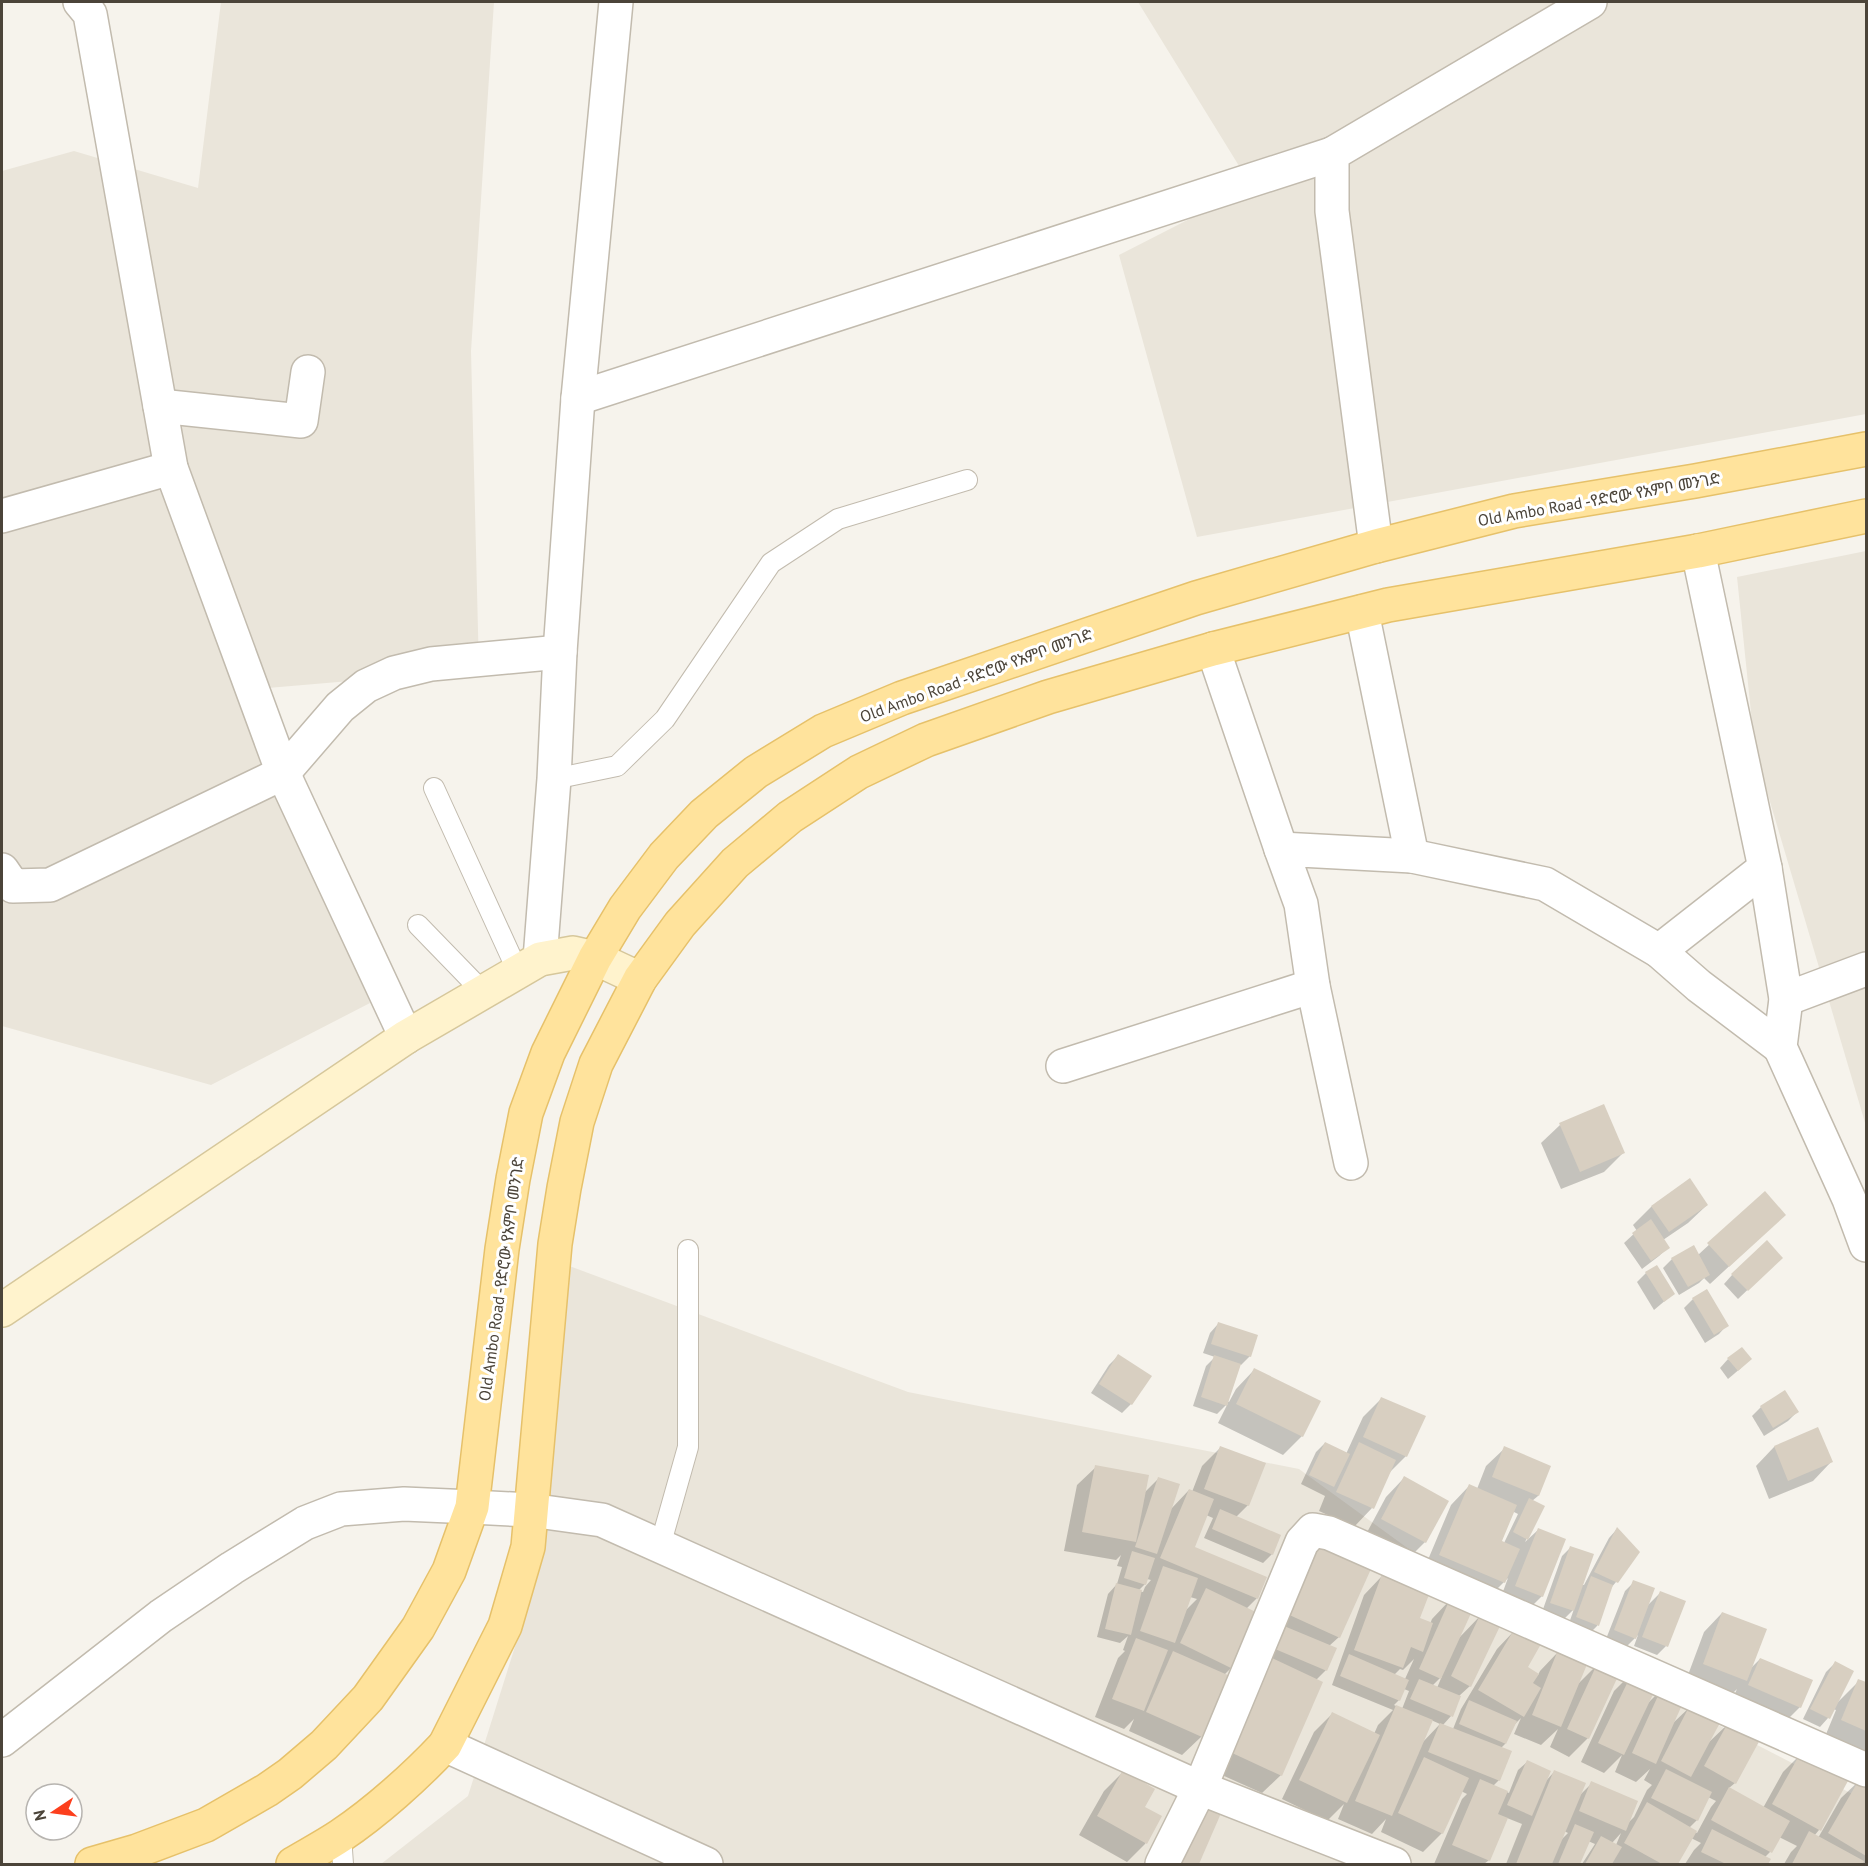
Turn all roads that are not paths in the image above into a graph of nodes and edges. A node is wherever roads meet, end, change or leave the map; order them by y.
1 (616, 2) edge
2 (1590, 2) edge
3 (92, 6) edge
4 (1332, 154) junction
5 (308, 372) dead end
6 (578, 398) junction
7 (160, 406) junction
8 (1866, 448) edge
9 (171, 468) junction
10 (967, 480) dead end
11 (2, 516) edge
12 (1866, 516) edge
13 (1376, 546) junction
14 (1698, 551) junction
15 (1362, 612) junction
16 (1213, 649) junction
17 (560, 652) junction
18 (283, 773) junction
19 (554, 779) junction
20 (434, 788) dead end
21 (1281, 849) junction
22 (1412, 856) junction
23 (1765, 868) junction
24 (2, 870) edge
25 (418, 925) dead end
26 (1659, 951) junction
27 (595, 958) junction
28 (529, 965) junction
29 (1866, 969) edge
30 (640, 979) junction
31 (1313, 986) junction
32 (483, 992) junction
33 (1786, 999) junction
34 (406, 1037) junction
35 (1780, 1047) junction
36 (1063, 1066) dead end
37 (1351, 1163) dead end
38 (1858, 1197) edge
39 (1866, 1245) edge
40 (688, 1250) dead end
41 (2, 1310) edge
42 (472, 1507) junction
43 (530, 1510) junction
44 (660, 1546) junction
45 (2, 1740) edge
46 (445, 1745) junction
47 (1866, 1770) edge
48 (1200, 1788) junction
49 (342, 1850) edge
50 (664, 1857) edge
51 (92, 1864) edge
52 (292, 1864) edge
53 (706, 1864) edge
54 (1162, 1864) edge
55 (1394, 1864) edge

1 - 6 street
2 - 4 street
3 - 7 street
4 - 6 street
4 - 13 street
5 - 7 street
6 - 17 street
7 - 9 street
8 - 13 main road, Old Ambo Road -የድሮው የአምቦ መንገድ
9 - 11 street
9 - 18 street
10 - 19 lane
12 - 14 main road
13 - 27 main road, Old Ambo Road -የድሮው የአምቦ መንገድ
14 - 15 main road
14 - 23 street
15 - 16 main road
15 - 22 street
16 - 21 street
16 - 30 main road
17 - 18 street
17 - 19 street
18 - 24 street
18 - 34 street
19 - 28 street
20 - 28 lane
21 - 22 street
21 - 31 street
22 - 26 street
23 - 26 street
23 - 33 street
25 - 32 lane
26 - 35 street
27 - 28 street
27 - 30 street
27 - 42 main road, Old Ambo Road -የድሮው የአምቦ መንገድ
28 - 32 street
29 - 33 street
30 - 43 main road
31 - 36 street
31 - 37 street
32 - 34 street
33 - 35 street
34 - 41 street
35 - 38 street
38 - 39 street
40 - 44 lane
42 - 43 street
42 - 45 street
42 - 51 main road, Old Ambo Road -የድሮው የአምቦ መንገድ
43 - 44 street
43 - 46 main road
44 - 48 street
46 - 49 main road
46 - 50 street
47 - 48 street
48 - 54 street
48 - 55 street
49 - 52 main road
50 - 53 street

